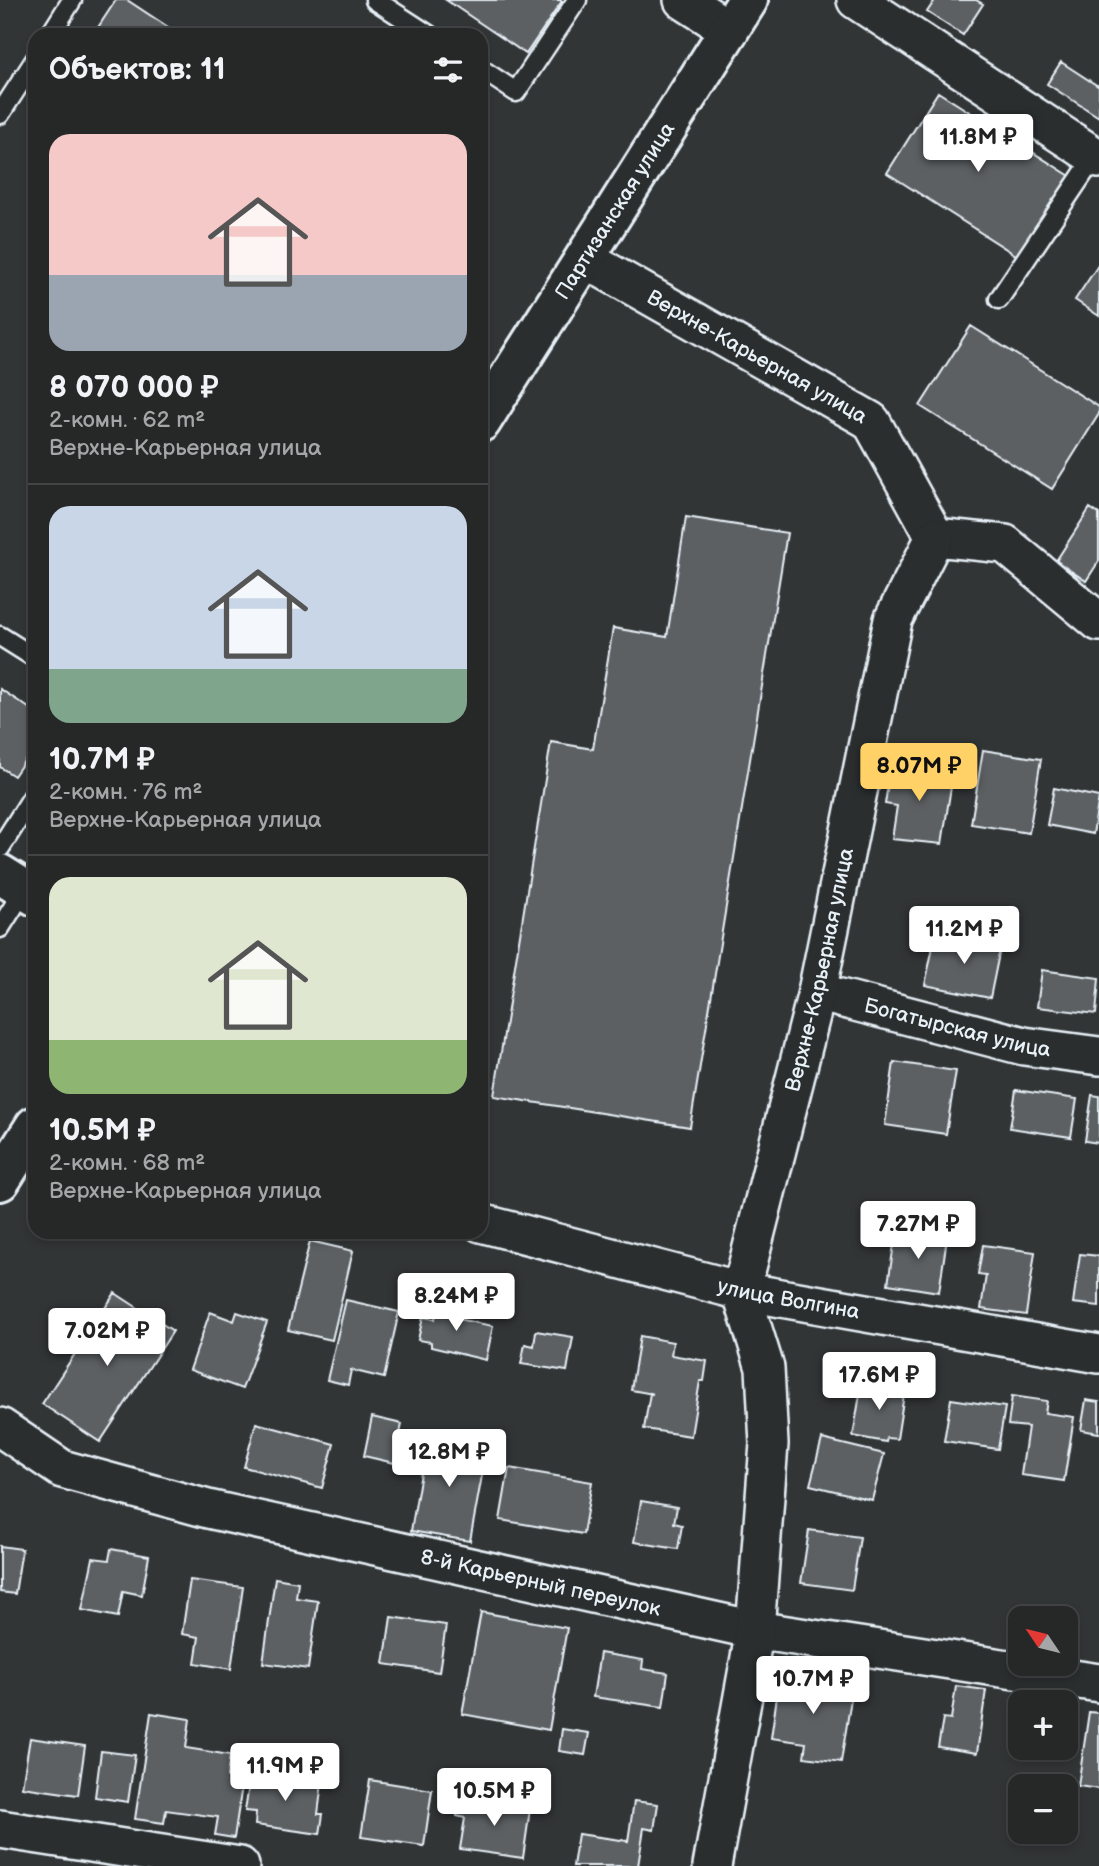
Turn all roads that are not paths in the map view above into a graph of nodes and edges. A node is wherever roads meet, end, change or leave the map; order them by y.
1 (72, 0) edge
2 (375, 0) edge
3 (577, 0) edge
4 (683, 0) edge
5 (856, 0) edge
6 (739, 15) edge
7 (54, 28) edge
8 (418, 28) edge
9 (28, 74) edge
10 (488, 74) edge
11 (0, 114) edge
12 (1097, 158) edge
13 (585, 259) junction
14 (999, 299) dead end
15 (488, 411) edge
16 (935, 537) junction
17 (1099, 622) edge
18 (0, 636) edge
19 (28, 654) edge
20 (28, 804) edge
21 (0, 848) edge
22 (20, 887) edge
23 (0, 928) edge
24 (817, 992) junction
25 (1099, 1056) edge
26 (28, 1136) edge
27 (2, 1174) edge
28 (488, 1225) edge
29 (741, 1291) junction
30 (1099, 1354) edge
31 (0, 1427) edge
32 (755, 1630) junction
33 (1099, 1683) edge
34 (0, 1829) edge
35 (240, 1866) edge
36 (712, 1866) edge

1 - 7 lane
2 - 8 lane
3 - 10 lane
4 - 6 street
5 - 12 street
6 - 13 street, Партизанская улица
9 - 11 lane
12 - 14 lane
13 - 15 street, Партизанская улица
13 - 16 street, Верхне-Карьерная улица
16 - 17 street
16 - 24 street, Верхне-Карьерная улица
18 - 19 lane
20 - 21 lane
22 - 23 lane
24 - 25 street, Богатырская улица
24 - 29 street, Верхне-Карьерная улица
26 - 27 street
28 - 29 street, улица Волгина
29 - 30 street, улица Волгина
29 - 32 street
31 - 32 street, 8-й Карьерный переулок
32 - 33 street, 8-й Карьерный переулок
32 - 36 street
34 - 35 street

